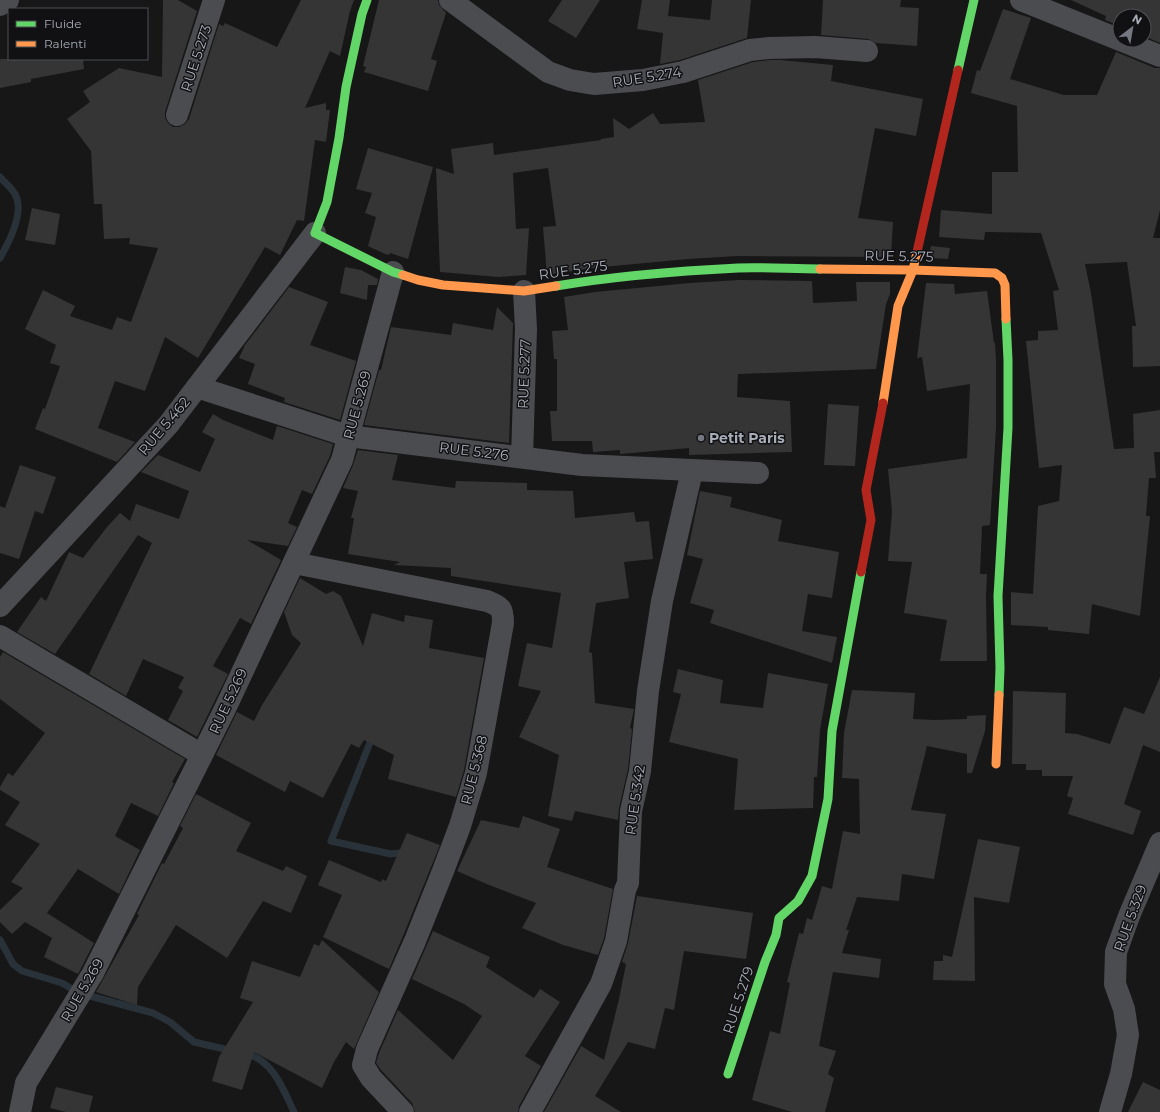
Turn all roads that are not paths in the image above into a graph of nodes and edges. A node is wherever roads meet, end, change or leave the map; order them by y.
1 (8, 0) edge
2 (214, 0) edge
3 (367, 0) edge
4 (450, 0) edge
5 (974, 0) edge
6 (1021, 0) edge
7 (0, 5) edge
8 (867, 51) dead end
9 (1160, 56) edge
10 (177, 115) dead end
11 (315, 234) junction
12 (913, 270) junction
13 (393, 272) junction
14 (524, 291) junction
15 (197, 387) junction
16 (348, 436) junction
17 (522, 457) junction
18 (692, 471) junction
19 (758, 473) dead end
20 (294, 563) junction
21 (0, 606) edge
22 (0, 636) edge
23 (202, 755) junction
24 (996, 764) dead end
25 (1160, 843) edge
26 (728, 1074) dead end
27 (20, 1112) edge
28 (403, 1112) edge
29 (530, 1112) edge
30 (1110, 1112) edge

1 - 7 street
2 - 10 street, RUE 5.273
3 - 11 street
4 - 8 street, RUE 5.274
5 - 12 street, RUE 5.279
6 - 9 street
11 - 13 street, RUE 5.275
11 - 15 street, RUE 5.462
12 - 14 street, RUE 5.275
12 - 24 street, RUE 5.275
12 - 26 street, RUE 5.279
13 - 14 street, RUE 5.275
13 - 16 street, RUE 5.269
14 - 17 street, RUE 5.277
15 - 16 street, RUE 5.276
15 - 21 street, RUE 5.462
16 - 17 street, RUE 5.276
16 - 20 street, RUE 5.269
17 - 18 street, RUE 5.276
18 - 19 street, RUE 5.276
18 - 29 street, RUE 5.342
20 - 23 street, RUE 5.269
20 - 28 street, RUE 5.368
22 - 23 street
23 - 27 street, RUE 5.269
25 - 30 street, RUE 5.329

